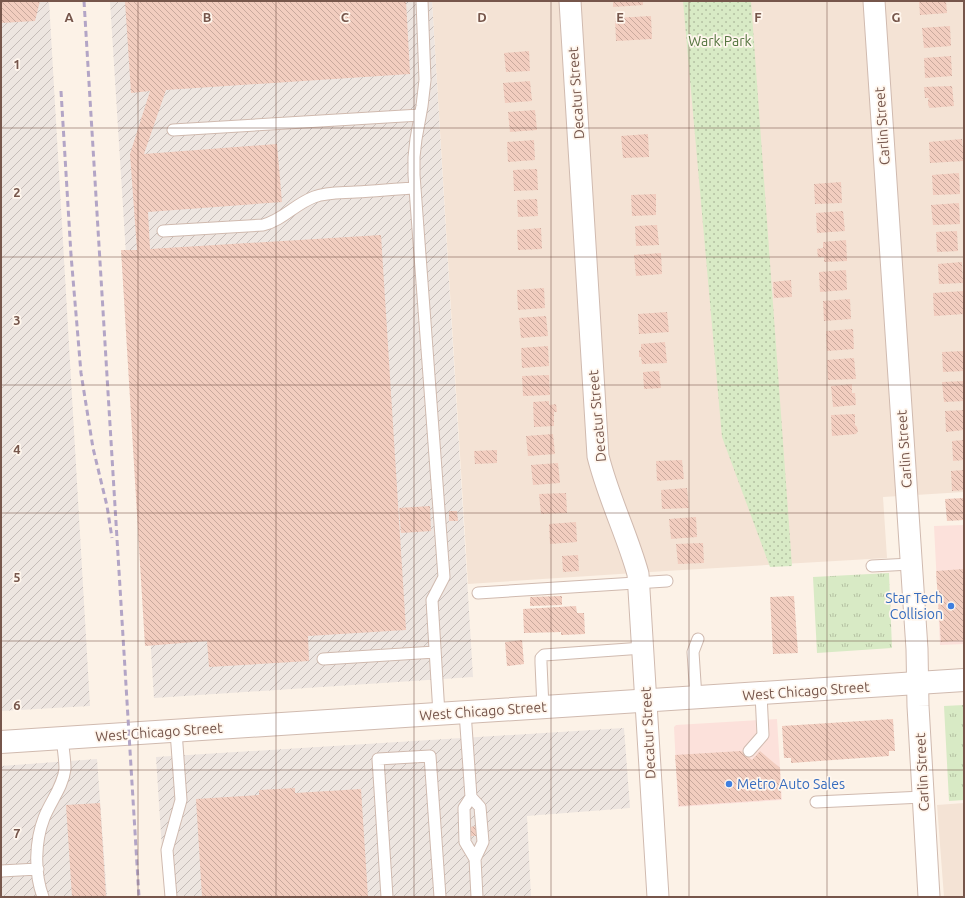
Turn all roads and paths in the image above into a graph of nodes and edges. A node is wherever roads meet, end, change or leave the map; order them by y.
1 (422, 1) edge
2 (570, 1) edge
3 (874, 1) edge
4 (420, 115) junction
5 (172, 130) dead end
6 (415, 188) junction
7 (163, 231) dead end
8 (911, 564) junction
9 (872, 566) dead end
10 (667, 581) dead end
11 (639, 583) junction
12 (478, 593) dead end
13 (698, 639) dead end
14 (643, 648) junction
15 (435, 652) junction
16 (323, 659) dead end
17 (964, 680) edge
18 (918, 683) junction
19 (761, 694) junction
20 (696, 698) junction
21 (646, 701) junction
22 (544, 708) junction
23 (465, 712) junction
24 (439, 714) junction
25 (176, 731) junction
26 (62, 738) junction
27 (1, 742) edge
28 (749, 752) dead end
29 (923, 796) junction
30 (471, 797) junction
31 (816, 802) dead end
32 (475, 859) junction
33 (38, 869) junction
34 (1, 871) edge
35 (43, 897) edge
36 (171, 897) edge
37 (387, 897) edge
38 (440, 897) edge
39 (477, 897) edge
40 (658, 897) edge
41 (929, 897) edge

1 - 4 lane
2 - 11 street, Decatur Street
3 - 8 street, Carlin Street
4 - 5 lane
4 - 6 lane
6 - 7 lane
6 - 15 lane
8 - 9 lane
8 - 18 street, Carlin Street
10 - 11 lane
11 - 12 lane
11 - 14 street, Decatur Street
13 - 20 lane
14 - 21 street, Decatur Street
14 - 22 lane
15 - 16 lane
15 - 24 lane
17 - 18 street, West Chicago Street
18 - 19 street, West Chicago Street
18 - 29 street, Carlin Street
19 - 20 street, West Chicago Street
19 - 28 lane
20 - 21 street, West Chicago Street
21 - 22 street, West Chicago Street
21 - 40 street, Decatur Street
22 - 23 street, West Chicago Street
23 - 24 street, West Chicago Street
23 - 30 lane
24 - 25 street, West Chicago Street
25 - 26 street, West Chicago Street
25 - 36 lane
26 - 27 street, West Chicago Street
26 - 33 lane
29 - 31 lane
29 - 41 street, Carlin Street
30 - 32 lane
30 - 32 lane
32 - 39 lane
33 - 34 lane
33 - 35 lane
37 - 38 lane

